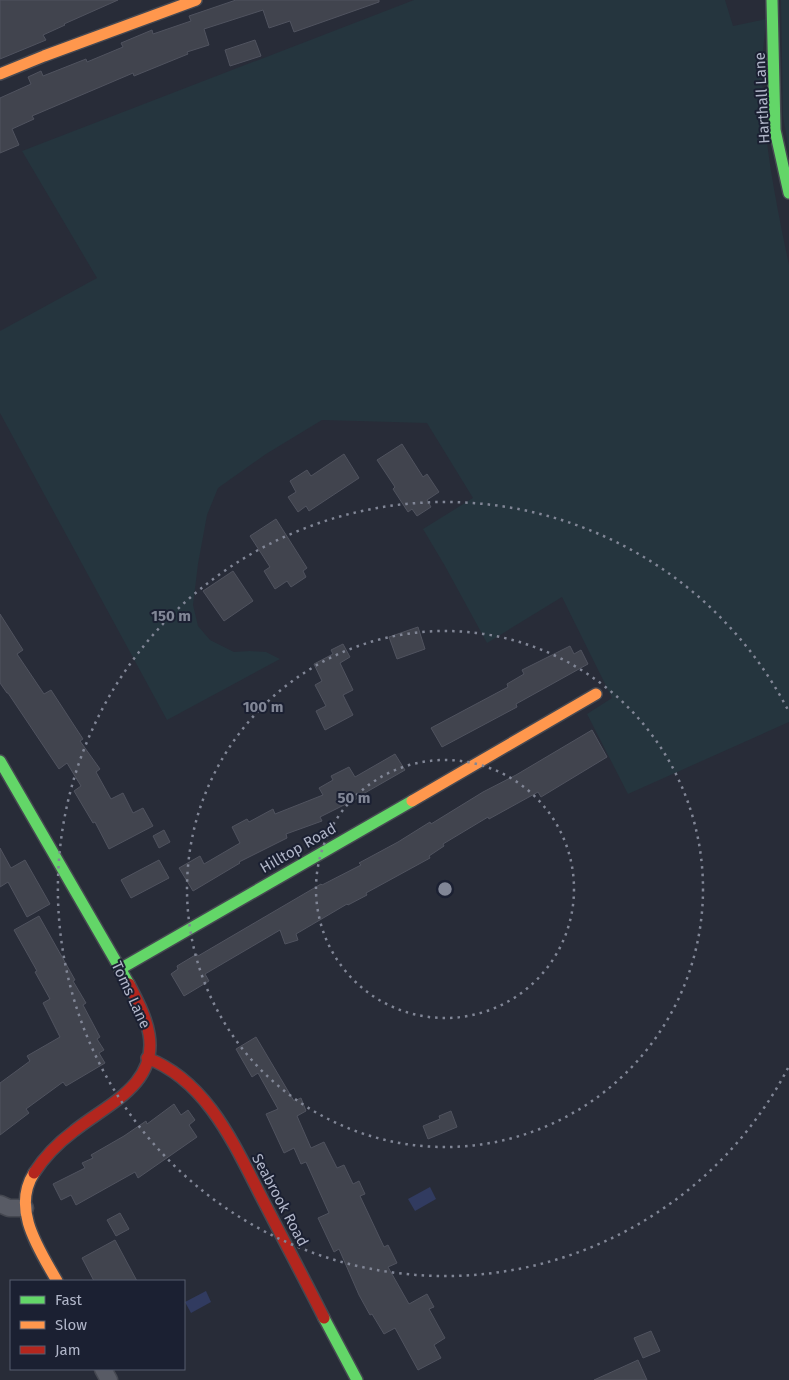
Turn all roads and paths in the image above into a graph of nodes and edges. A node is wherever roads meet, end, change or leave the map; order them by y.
1 (196, 0) edge
2 (772, 0) edge
3 (0, 74) edge
4 (789, 193) edge
5 (596, 694) dead end
6 (0, 761) edge
7 (120, 969) junction
8 (148, 1058) junction
9 (0, 1204) edge
10 (25, 1208) junction
11 (56, 1280) edge
12 (357, 1380) edge

1 - 3 street
2 - 4 street, Harthall Lane
5 - 7 street, Hilltop Road
6 - 7 street, Toms Lane
7 - 8 street, Toms Lane
8 - 10 street, Toms Lane
8 - 12 street, Seabrook Road
9 - 10 street
10 - 11 street, Toms Lane

